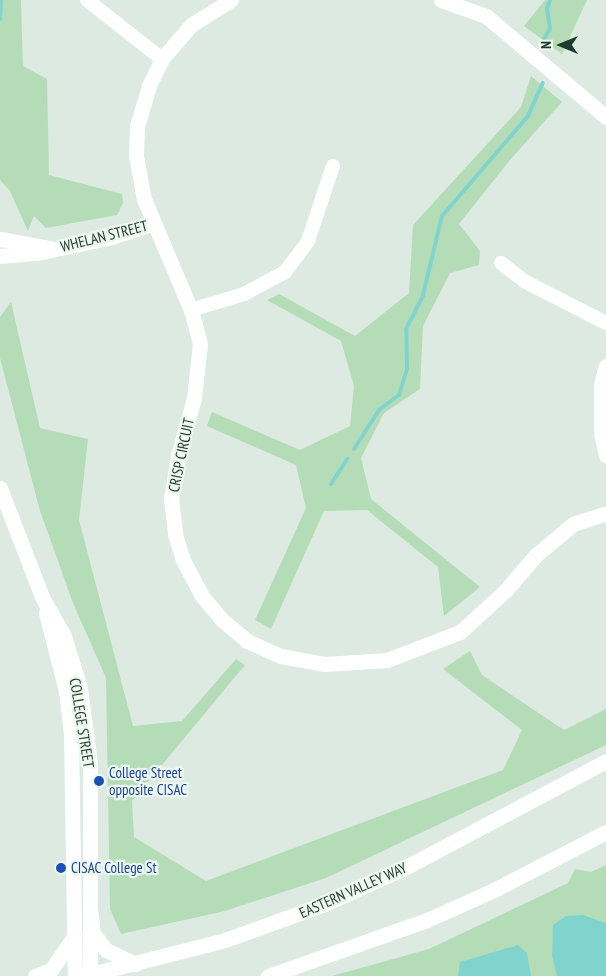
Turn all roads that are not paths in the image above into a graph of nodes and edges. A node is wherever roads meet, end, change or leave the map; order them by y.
1 (87, 0) edge
2 (231, 0) edge
3 (441, 0) edge
4 (162, 59) junction
5 (606, 117) edge
6 (333, 166) dead end
7 (154, 224) junction
8 (0, 239) edge
9 (54, 249) junction
10 (0, 256) edge
11 (501, 263) dead end
12 (191, 310) junction
13 (606, 322) edge
14 (606, 366) edge
15 (606, 456) edge
16 (0, 488) edge
17 (606, 513) edge
18 (42, 597) junction
19 (606, 761) edge
20 (600, 836) edge
21 (90, 909) junction
22 (75, 935) junction
23 (136, 964) junction
24 (35, 976) edge
25 (85, 976) edge
26 (268, 976) edge

1 - 4 street
2 - 4 street, CRISP CIRCUIT
3 - 5 street
4 - 7 street, CRISP CIRCUIT
6 - 12 street
7 - 9 street, WHELAN STREET
7 - 12 street, CRISP CIRCUIT
8 - 9 street, WHELAN STREET
9 - 10 street, WHELAN STREET
11 - 13 street
12 - 17 street, CRISP CIRCUIT
14 - 15 street
16 - 18 street, COLLEGE STREET
18 - 21 street, COLLEGE STREET
18 - 22 street, COLLEGE STREET
19 - 23 street, EASTERN VALLEY WAY
20 - 26 street
21 - 23 street
21 - 25 street, COLLEGE STREET
22 - 24 street
22 - 25 street, COLLEGE STREET
23 - 25 street, EASTERN VALLEY WAY

